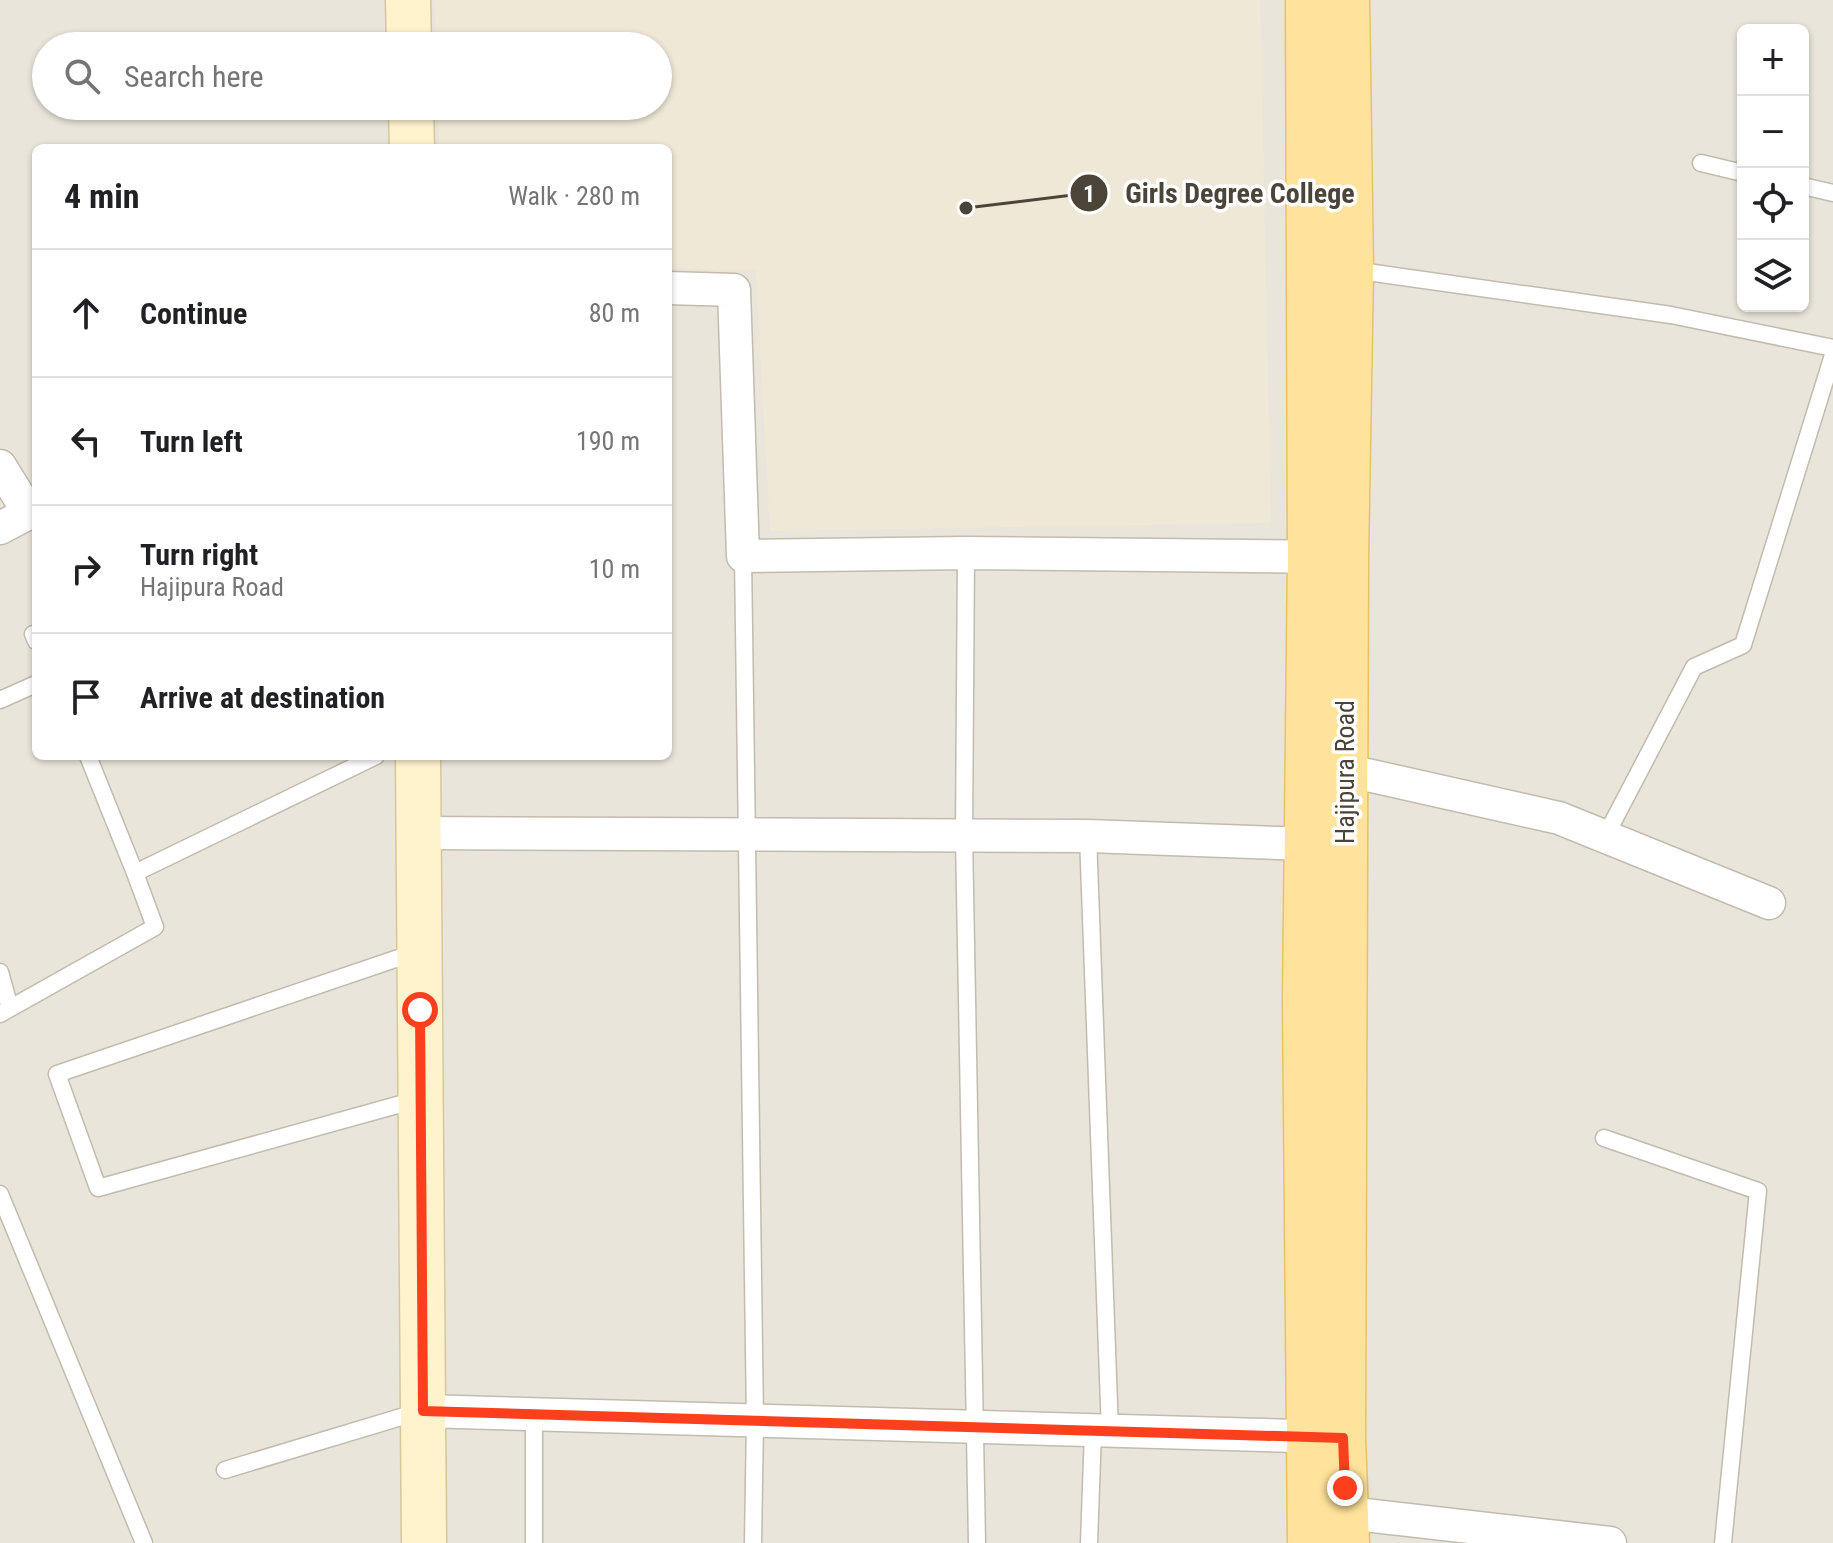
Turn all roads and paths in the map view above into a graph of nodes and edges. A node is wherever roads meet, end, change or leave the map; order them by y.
1 (408, 0) edge
2 (1308, 0) edge
3 (1347, 0) edge
4 (409, 32) edge
5 (411, 120) edge
6 (412, 144) edge
7 (1701, 163) dead end
8 (1737, 172) edge
9 (1809, 187) edge
10 (1833, 193) edge
11 (1351, 270) junction
12 (672, 288) edge
13 (1833, 348) edge
14 (1833, 355) edge
15 (0, 466) edge
16 (32, 511) edge
17 (0, 528) edge
18 (966, 553) junction
19 (743, 556) junction
20 (1328, 557) junction
21 (32, 686) edge
22 (0, 700) edge
23 (90, 760) edge
24 (368, 760) edge
25 (418, 760) edge
26 (1345, 770) junction
27 (419, 833) junction
28 (747, 835) junction
29 (964, 836) junction
30 (1088, 836) junction
31 (1605, 837) junction
32 (1307, 844) junction
33 (135, 873) junction
34 (1769, 903) dead end
35 (420, 950) junction
36 (0, 972) edge
37 (5, 1011) edge
38 (421, 1099) junction
39 (1604, 1138) dead end
40 (0, 1194) edge
41 (423, 1411) junction
42 (534, 1414) junction
43 (755, 1421) junction
44 (973, 1427) junction
45 (1102, 1431) junction
46 (1326, 1437) junction
47 (225, 1470) dead end
48 (1328, 1528) edge
49 (144, 1543) edge
50 (424, 1543) edge
51 (534, 1543) edge
52 (753, 1543) edge
53 (977, 1543) edge
54 (1089, 1543) edge
55 (1610, 1543) edge
56 (1723, 1543) edge

1 - 4 street
2 - 20 main road
3 - 11 main road, Hajipura Road
5 - 6 street
7 - 8 lane
9 - 10 lane
11 - 13 lane
11 - 20 main road, Hajipura Road
12 - 19 street
14 - 31 lane
15 - 16 street
16 - 17 street
18 - 19 street
18 - 20 street
18 - 29 lane
19 - 28 lane
20 - 26 main road, Hajipura Road
20 - 32 main road
21 - 22 lane
23 - 33 lane
24 - 33 lane
25 - 27 street
26 - 31 street
26 - 46 main road, Hajipura Road
27 - 28 street
27 - 35 street
28 - 29 street
28 - 43 lane
29 - 30 street
29 - 44 lane
30 - 32 street
30 - 45 lane
31 - 34 street
32 - 46 main road
33 - 37 lane
35 - 38 street
35 - 38 lane
36 - 37 lane
38 - 41 street
39 - 56 lane
40 - 49 lane
41 - 42 street
41 - 47 lane
41 - 50 street
42 - 43 street
42 - 51 lane
43 - 44 street
43 - 52 lane
44 - 45 street
44 - 53 lane
45 - 46 street
45 - 54 lane
46 - 48 main road, Hajipura Road
48 - 55 street

